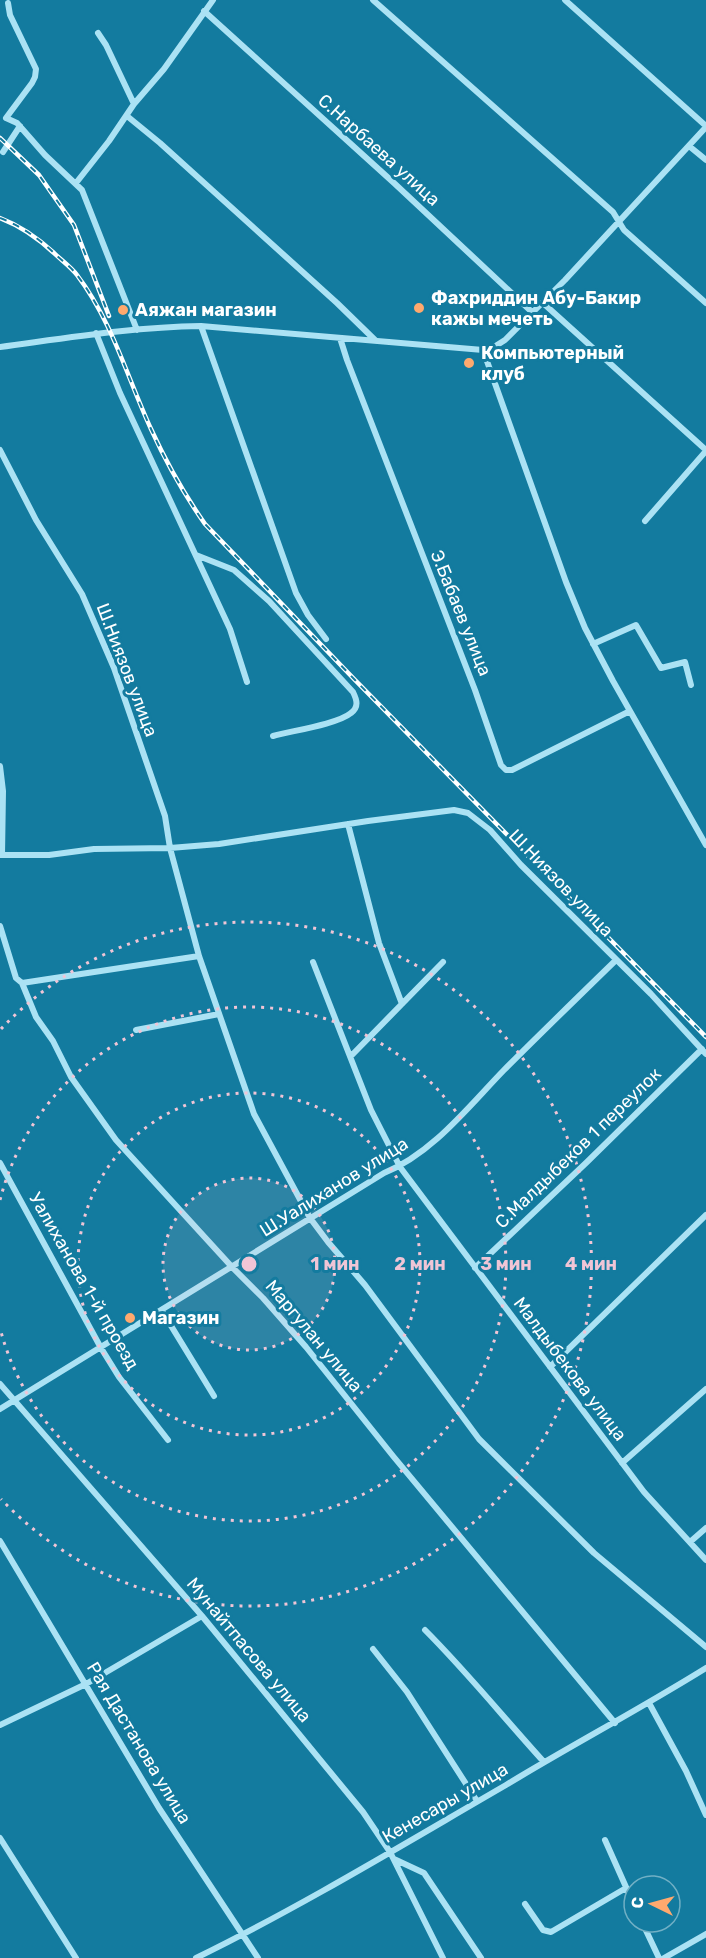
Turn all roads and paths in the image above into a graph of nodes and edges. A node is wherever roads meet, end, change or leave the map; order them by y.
1 (213, 0) edge
2 (374, 0) edge
3 (565, 0) edge
4 (8, 3) dead end
5 (205, 6) edge
6 (98, 33) dead end
7 (134, 104) junction
8 (127, 116) junction
9 (20, 126) junction
10 (706, 126) edge
11 (689, 146) junction
12 (3, 152) dead end
13 (706, 160) edge
14 (76, 183) junction
15 (618, 222) junction
16 (543, 303) junction
17 (706, 303) edge
18 (533, 313) junction
19 (201, 326) junction
20 (137, 330) junction
21 (96, 333) junction
22 (340, 338) junction
23 (375, 340) junction
24 (0, 347) edge
25 (483, 350) junction
26 (0, 450) edge
27 (706, 451) edge
28 (645, 521) dead end
29 (196, 555) junction
30 (326, 639) dead end
31 (593, 644) junction
32 (247, 682) dead end
33 (692, 685) dead end
34 (630, 711) junction
35 (273, 736) dead end
36 (0, 766) edge
37 (348, 824) junction
38 (706, 845) edge
39 (171, 848) junction
40 (1, 855) edge
41 (0, 926) edge
42 (199, 956) junction
43 (615, 961) junction
44 (313, 962) dead end
45 (443, 962) dead end
46 (22, 983) junction
47 (402, 1004) junction
48 (219, 1014) junction
49 (136, 1030) dead end
50 (704, 1052) edge
51 (351, 1056) junction
52 (0, 1163) edge
53 (400, 1167) junction
54 (706, 1215) edge
55 (310, 1218) junction
56 (232, 1267) junction
57 (475, 1268) junction
58 (162, 1311) junction
59 (101, 1348) junction
60 (550, 1367) junction
61 (0, 1384) edge
62 (706, 1389) edge
63 (214, 1396) dead end
64 (14, 1401) junction
65 (0, 1409) edge
66 (168, 1440) dead end
67 (622, 1463) junction
68 (706, 1528) edge
69 (0, 1541) edge
70 (690, 1542) junction
71 (706, 1560) edge
72 (202, 1616) junction
73 (425, 1630) dead end
74 (706, 1647) edge
75 (373, 1649) dead end
76 (706, 1668) edge
77 (86, 1684) junction
78 (650, 1703) junction
79 (615, 1723) junction
80 (0, 1725) edge
81 (544, 1762) junction
82 (477, 1801) junction
83 (706, 1815) edge
84 (0, 1838) edge
85 (605, 1840) dead end
86 (392, 1855) junction
87 (622, 1878) edge
88 (622, 1889) edge
89 (525, 1904) dead end
90 (648, 1934) edge
91 (706, 1934) edge
92 (243, 1935) junction
93 (76, 1958) edge
94 (196, 1958) edge
95 (258, 1958) edge
96 (442, 1958) edge
97 (481, 1958) edge
98 (659, 1958) edge
99 (664, 1958) edge

1 - 5 street
2 - 15 street
3 - 10 street
4 - 9 street
5 - 7 street
5 - 18 street, С.Нарбаева улица
6 - 7 street
7 - 8 street
8 - 14 street
8 - 23 street
9 - 12 street
9 - 14 street
10 - 11 street
11 - 13 street
11 - 15 street
14 - 20 street
15 - 16 street
15 - 17 street
16 - 18 street
16 - 27 street
18 - 25 street
19 - 20 street
19 - 22 street
19 - 30 street
20 - 21 street
21 - 24 street
21 - 29 street
22 - 23 street
22 - 34 street, Э.Бабаев улица
23 - 25 street
25 - 31 street
26 - 39 street, Ш.Ниязов улица
27 - 28 street
29 - 32 street
29 - 35 street
31 - 33 street
31 - 34 street
34 - 38 street
36 - 40 street, Ш.Ниязов улица
37 - 39 street, Ш.Ниязов улица
37 - 43 street, Ш.Ниязов улица
37 - 47 street
39 - 40 street, Ш.Ниязов улица
39 - 42 street, Ш.Ниязов улица
41 - 46 street, Маргулан улица
42 - 46 street
42 - 48 street, Ш.Ниязов улица
43 - 50 street
43 - 53 street, Ш.Уалиханов улица
44 - 51 street, Малдыбекова улица
45 - 47 street
46 - 56 street, Маргулан улица
47 - 51 street
48 - 49 street
48 - 55 street, Ш.Ниязов улица
50 - 57 street, С.Малдыбеков 1 переулок
51 - 53 street, Малдыбекова улица
52 - 59 street, Уалиханова 1-й проезд
53 - 55 street, Ш.Уалиханов улица
53 - 57 street, Малдыбекова улица
54 - 60 street
55 - 56 street, Ш.Уалиханов улица
55 - 74 street, Ш.Ниязов улица
56 - 58 street, Ш.Уалиханов улица
56 - 79 street, Маргулан улица
57 - 60 street, Малдыбекова улица
58 - 59 street, Ш.Уалиханов улица
58 - 63 street
59 - 64 street, Ш.Уалиханов улица
59 - 66 street, Уалиханова 1-й проезд
60 - 67 street, Малдыбекова улица
61 - 64 street, Мунайтпасова улица
62 - 67 street
64 - 65 street, Ш.Уалиханов улица
64 - 72 street, Мунайтпасова улица
67 - 70 street, Малдыбекова улица
68 - 70 street
69 - 77 street, Рая Дастанова улица
70 - 71 street, Малдыбекова улица
72 - 77 street
72 - 86 street, Мунайтпасова улица
73 - 81 street
75 - 82 street
76 - 78 street, Кенесары улица
77 - 80 street
77 - 92 street, Рая Дастанова улица
78 - 79 street, Кенесары улица
78 - 83 street
79 - 81 street, Кенесары улица
81 - 82 street, Кенесары улица
82 - 86 street, Кенесары улица
84 - 93 street
85 - 87 street
86 - 92 street, Кенесары улица
86 - 96 street, Мунайтпасова улица
86 - 97 street
88 - 89 street
90 - 98 street
91 - 99 street
92 - 94 street, Кенесары улица
92 - 95 street, Рая Дастанова улица

